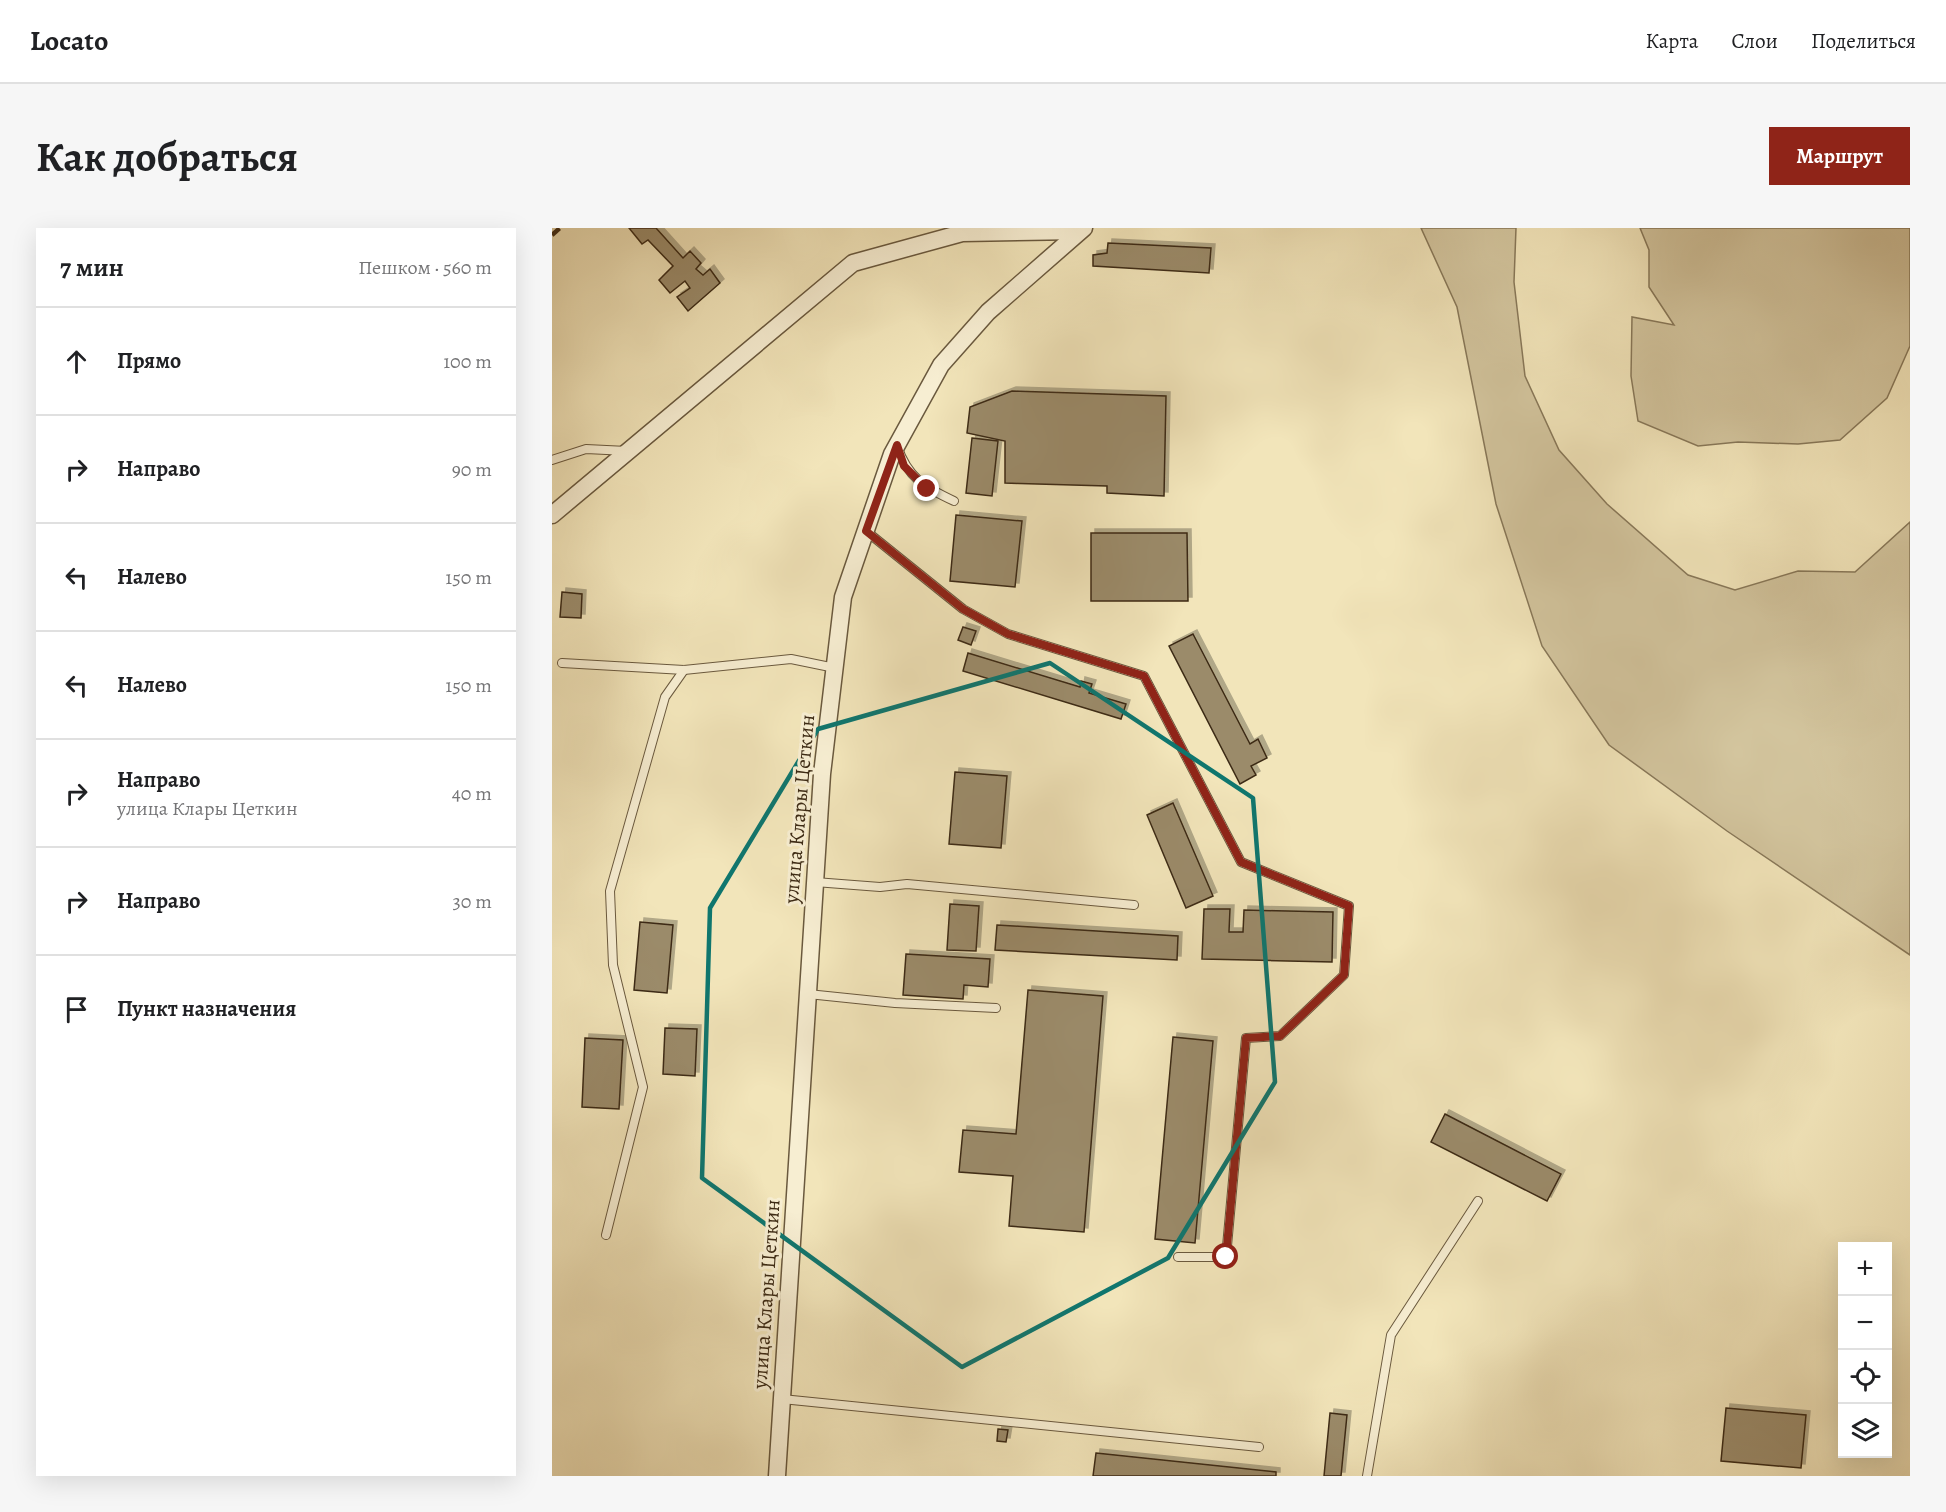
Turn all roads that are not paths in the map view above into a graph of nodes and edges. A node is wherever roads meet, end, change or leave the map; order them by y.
1 (1082, 230) edge
2 (897, 445) junction
3 (628, 451) junction
4 (552, 460) edge
5 (954, 501) dead end
6 (552, 515) edge
7 (866, 531) junction
8 (562, 663) dead end
9 (835, 668) junction
10 (684, 670) junction
11 (815, 882) junction
12 (1134, 905) dead end
13 (808, 994) junction
14 (996, 1008) dead end
15 (1478, 1201) dead end
16 (606, 1235) dead end
17 (1178, 1257) dead end
18 (782, 1399) junction
19 (1259, 1447) dead end
20 (777, 1476) edge
21 (1367, 1476) edge

1 - 2 street, улица Клары Цеткин
1 - 3 street
2 - 5 lane
2 - 7 street, улица Клары Цеткин
3 - 4 lane
3 - 6 street
7 - 9 street, улица Клары Цеткин
7 - 17 lane
8 - 10 lane
9 - 10 lane
9 - 11 street, улица Клары Цеткин
10 - 16 lane
11 - 12 lane
11 - 13 street, улица Клары Цеткин
13 - 14 lane
13 - 18 street, улица Клары Цеткин
15 - 21 lane
18 - 19 lane
18 - 20 street, улица Клары Цеткин

